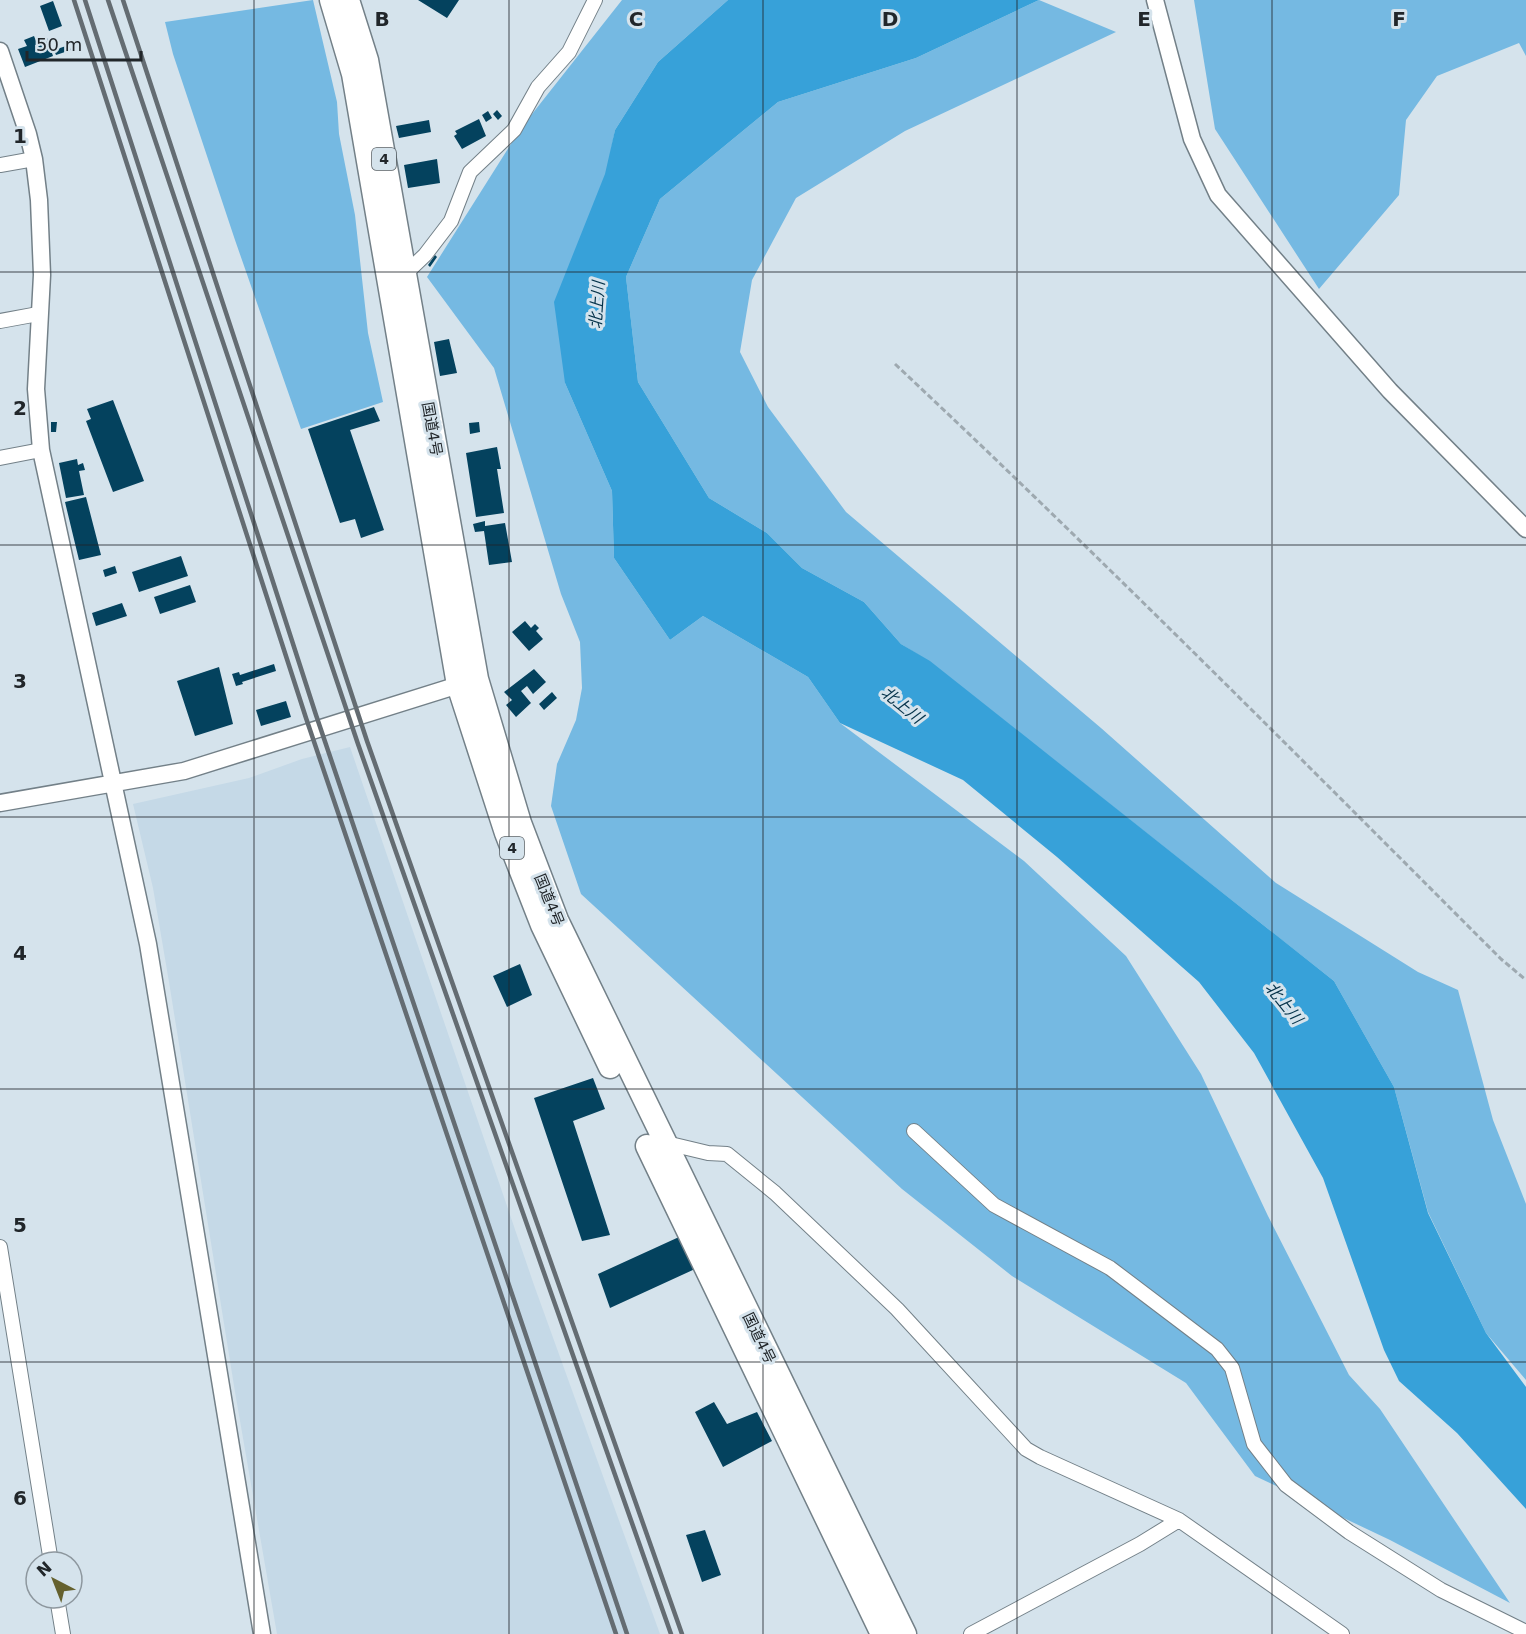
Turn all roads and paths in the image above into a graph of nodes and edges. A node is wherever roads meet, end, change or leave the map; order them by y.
1 (331, 0) edge
2 (348, 0) edge
3 (595, 0) edge
4 (1155, 0) edge
5 (0, 51) edge
6 (34, 159) junction
7 (0, 165) edge
8 (397, 283) junction
9 (38, 314) junction
10 (0, 321) edge
11 (895, 364) dead end
12 (41, 450) junction
13 (0, 458) edge
14 (1526, 529) edge
15 (467, 682) junction
16 (114, 785) junction
17 (0, 802) edge
18 (1526, 980) edge
19 (914, 1131) dead end
20 (654, 1141) junction
21 (0, 1247) edge
22 (1179, 1520) junction
23 (49, 1550) edge
24 (59, 1610) edge
25 (1526, 1632) edge
26 (63, 1634) edge
27 (262, 1634) edge
28 (882, 1634) edge
29 (904, 1634) edge
30 (971, 1634) edge
31 (1342, 1634) edge

1 - 8 highway, 国道4号 / 4
2 - 8 highway, 国道4号 / 4
3 - 8 street
4 - 14 street
5 - 6 street
6 - 7 street
6 - 9 street
8 - 15 highway, 国道4号 / 4
9 - 10 street
9 - 12 street
11 - 18 path
12 - 13 street
12 - 16 street
15 - 16 street
15 - 20 highway, 国道4号 / 4
16 - 17 street
16 - 27 street
19 - 25 street
20 - 22 street
20 - 28 highway, 国道4号 / 4
20 - 29 highway, 国道4号 / 4
21 - 23 street
22 - 30 street
22 - 31 street
24 - 26 street

